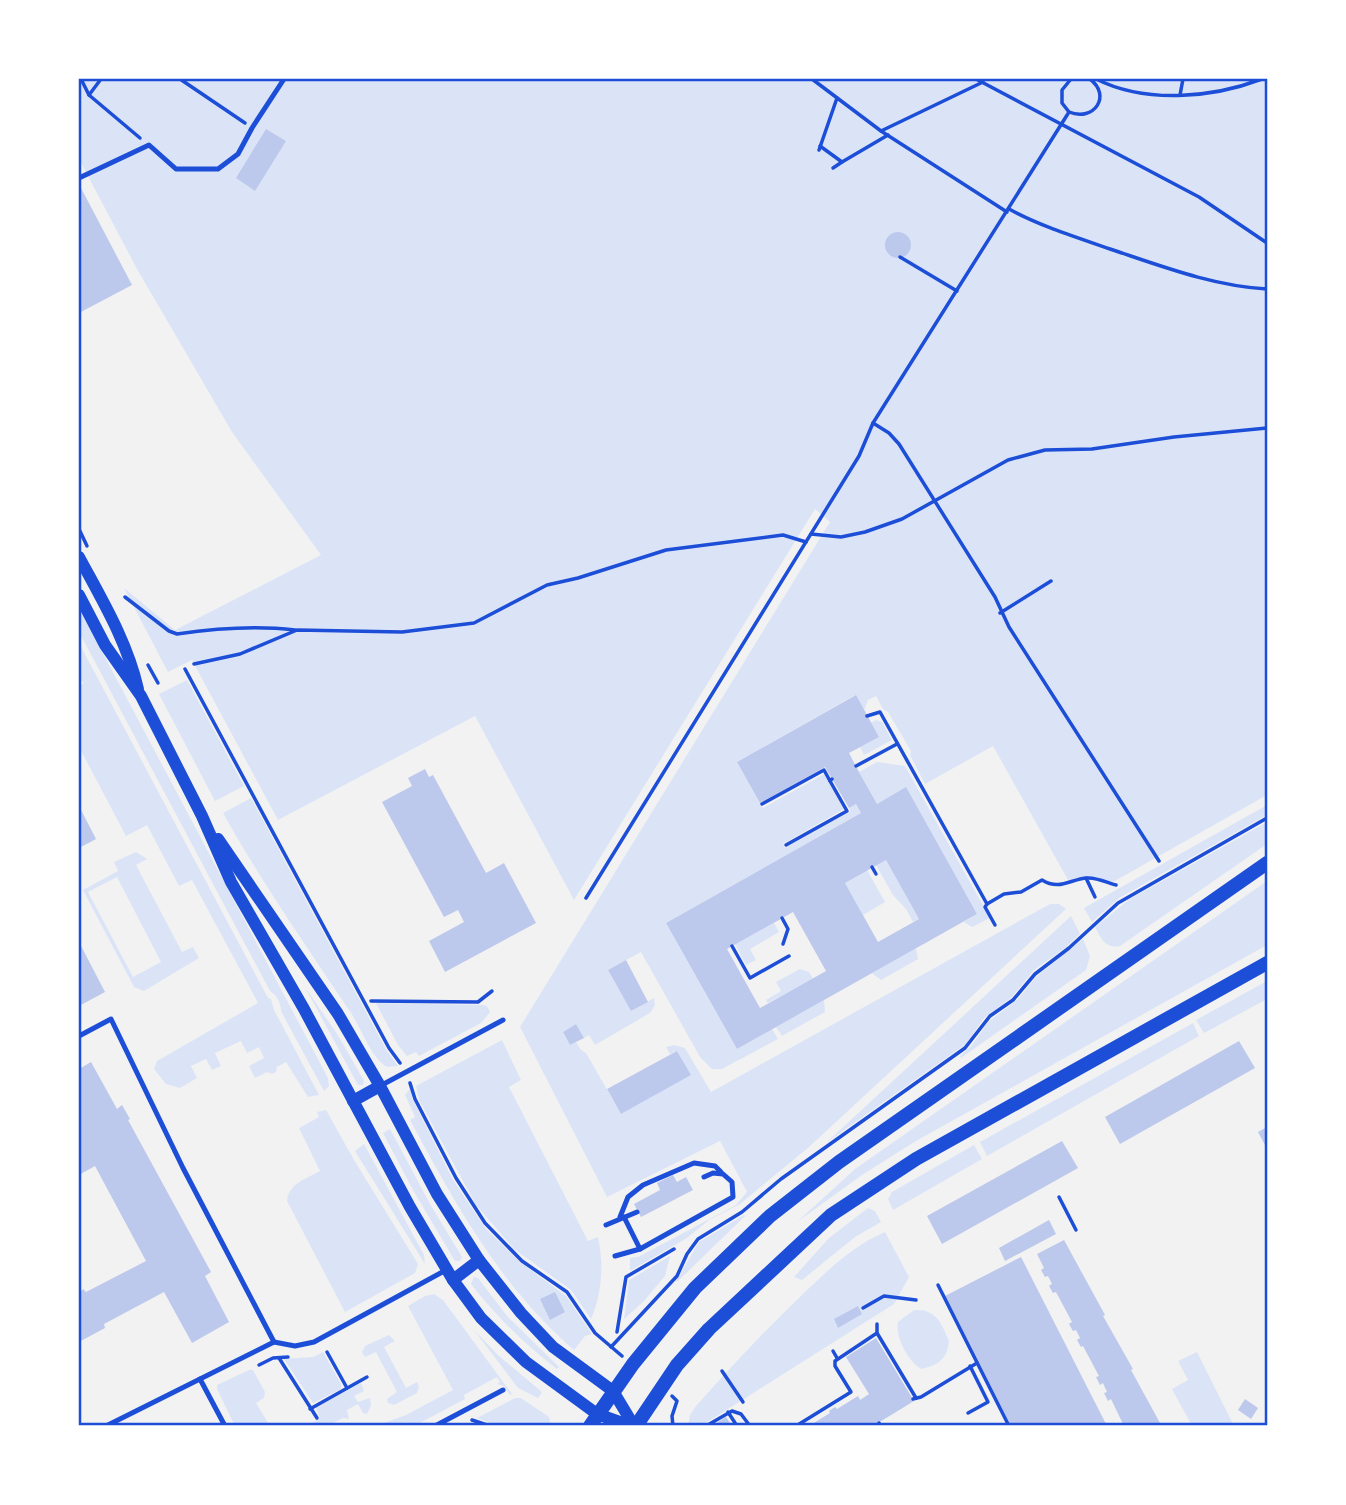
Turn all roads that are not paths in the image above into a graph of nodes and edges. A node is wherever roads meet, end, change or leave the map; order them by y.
1 (284, 79) edge
2 (79, 178) edge
3 (79, 557) edge
4 (79, 595) edge
5 (139, 693) junction
6 (202, 816) junction
7 (1267, 863) edge
8 (1267, 964) edge
9 (503, 1020) dead end
10 (79, 1036) edge
11 (380, 1086) junction
12 (353, 1101) junction
13 (723, 1174) junction
14 (704, 1177) dead end
15 (637, 1212) dead end
16 (622, 1217) junction
17 (606, 1225) dead end
18 (640, 1249) junction
19 (615, 1256) dead end
20 (479, 1260) junction
21 (449, 1275) junction
22 (274, 1342) junction
23 (200, 1379) junction
24 (503, 1390) dead end
25 (612, 1391) junction
26 (594, 1420) edge
27 (106, 1426) edge
28 (225, 1426) edge
29 (435, 1426) edge
30 (633, 1426) edge

1 - 2 lane
3 - 5 street
4 - 5 street
5 - 6 street
6 - 11 street
6 - 12 street
7 - 25 main road
8 - 30 main road
9 - 11 lane
10 - 22 lane
11 - 12 street
11 - 20 street
12 - 21 street
13 - 14 lane
13 - 16 lane
13 - 18 lane
15 - 16 lane
16 - 17 lane
16 - 18 lane
18 - 19 lane
20 - 21 street
20 - 25 street
21 - 22 lane
21 - 26 street
22 - 23 lane
23 - 27 lane
23 - 28 lane
24 - 29 lane
25 - 26 main road
25 - 30 street
26 - 30 street

